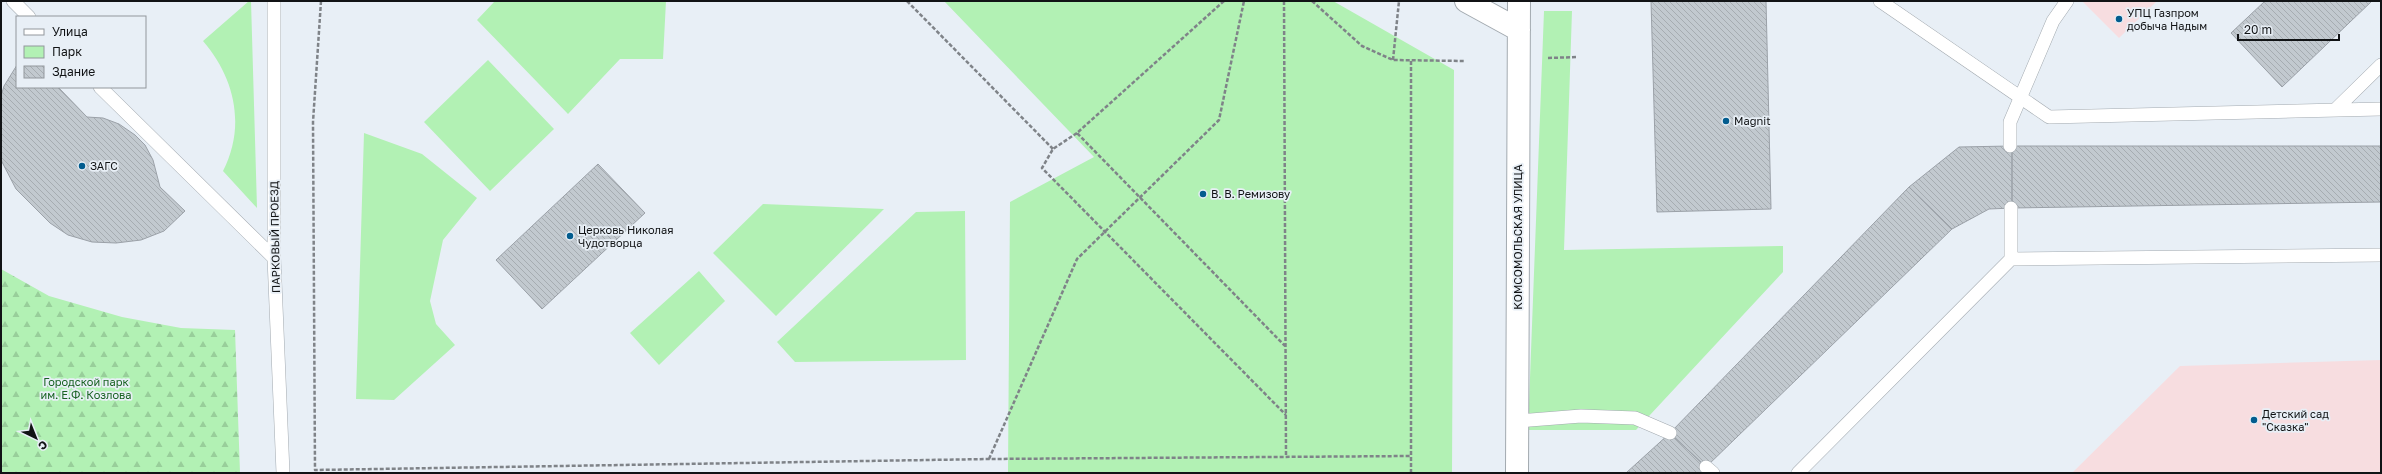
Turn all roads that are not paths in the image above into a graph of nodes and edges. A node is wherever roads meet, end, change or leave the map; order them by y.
1 (13, 1) edge
2 (274, 1) edge
3 (1466, 1) edge
4 (1519, 1) edge
5 (1880, 1) edge
6 (2067, 1) edge
7 (28, 16) edge
8 (1519, 30) junction
9 (2381, 65) edge
10 (101, 88) edge
11 (2020, 97) junction
12 (2381, 109) edge
13 (2335, 110) junction
14 (2010, 146) dead end
15 (2011, 208) dead end
16 (2381, 255) edge
17 (274, 258) junction
18 (2011, 259) junction
19 (1517, 421) junction
20 (1670, 433) dead end
21 (283, 473) edge
22 (1517, 473) edge
23 (1798, 473) edge

1 - 7 lane
2 - 17 lane, ПАРКОВЫЙ ПРОЕЗД
3 - 8 street
4 - 8 street, КОМСОМОЛЬСКАЯ УЛИЦА
5 - 11 lane
6 - 11 lane
8 - 19 street, КОМСОМОЛЬСКАЯ УЛИЦА
9 - 13 lane
10 - 17 lane
11 - 13 lane
11 - 14 lane
12 - 13 lane
15 - 18 lane
16 - 18 lane
17 - 21 lane, ПАРКОВЫЙ ПРОЕЗД
18 - 23 lane
19 - 20 lane
19 - 22 street, КОМСОМОЛЬСКАЯ УЛИЦА

